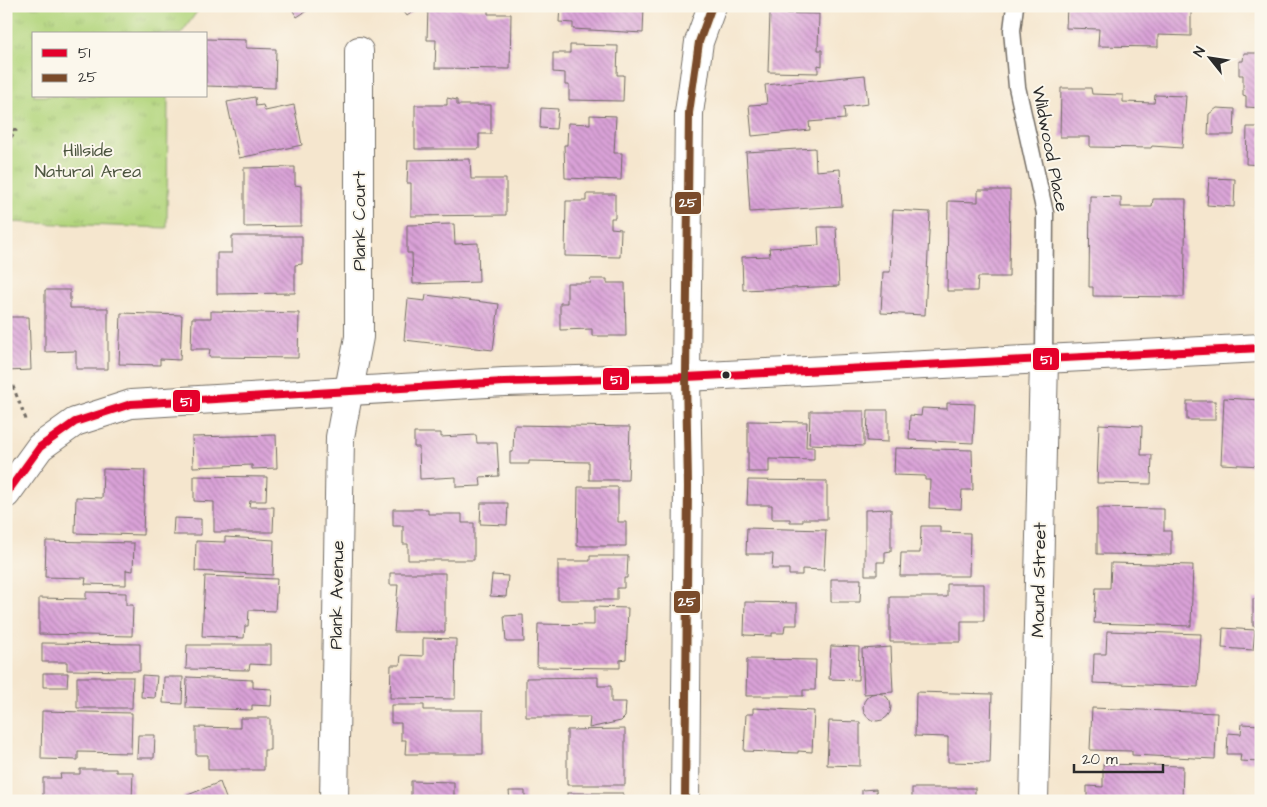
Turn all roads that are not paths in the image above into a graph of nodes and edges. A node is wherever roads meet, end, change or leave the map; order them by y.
1 (712, 6) edge
2 (1015, 6) edge
3 (359, 51) dead end
4 (1261, 348) edge
5 (1044, 360) junction
6 (686, 377) junction
7 (350, 390) junction
8 (6, 494) edge
9 (334, 801) edge
10 (685, 801) edge
11 (1034, 801) edge

1 - 6 street
2 - 5 lane, Wildwood Place
3 - 7 street, Plank Court
4 - 5 street
5 - 6 street
5 - 11 street, Mound Street
6 - 7 street
6 - 10 street
7 - 8 street
7 - 9 street, Plank Avenue

